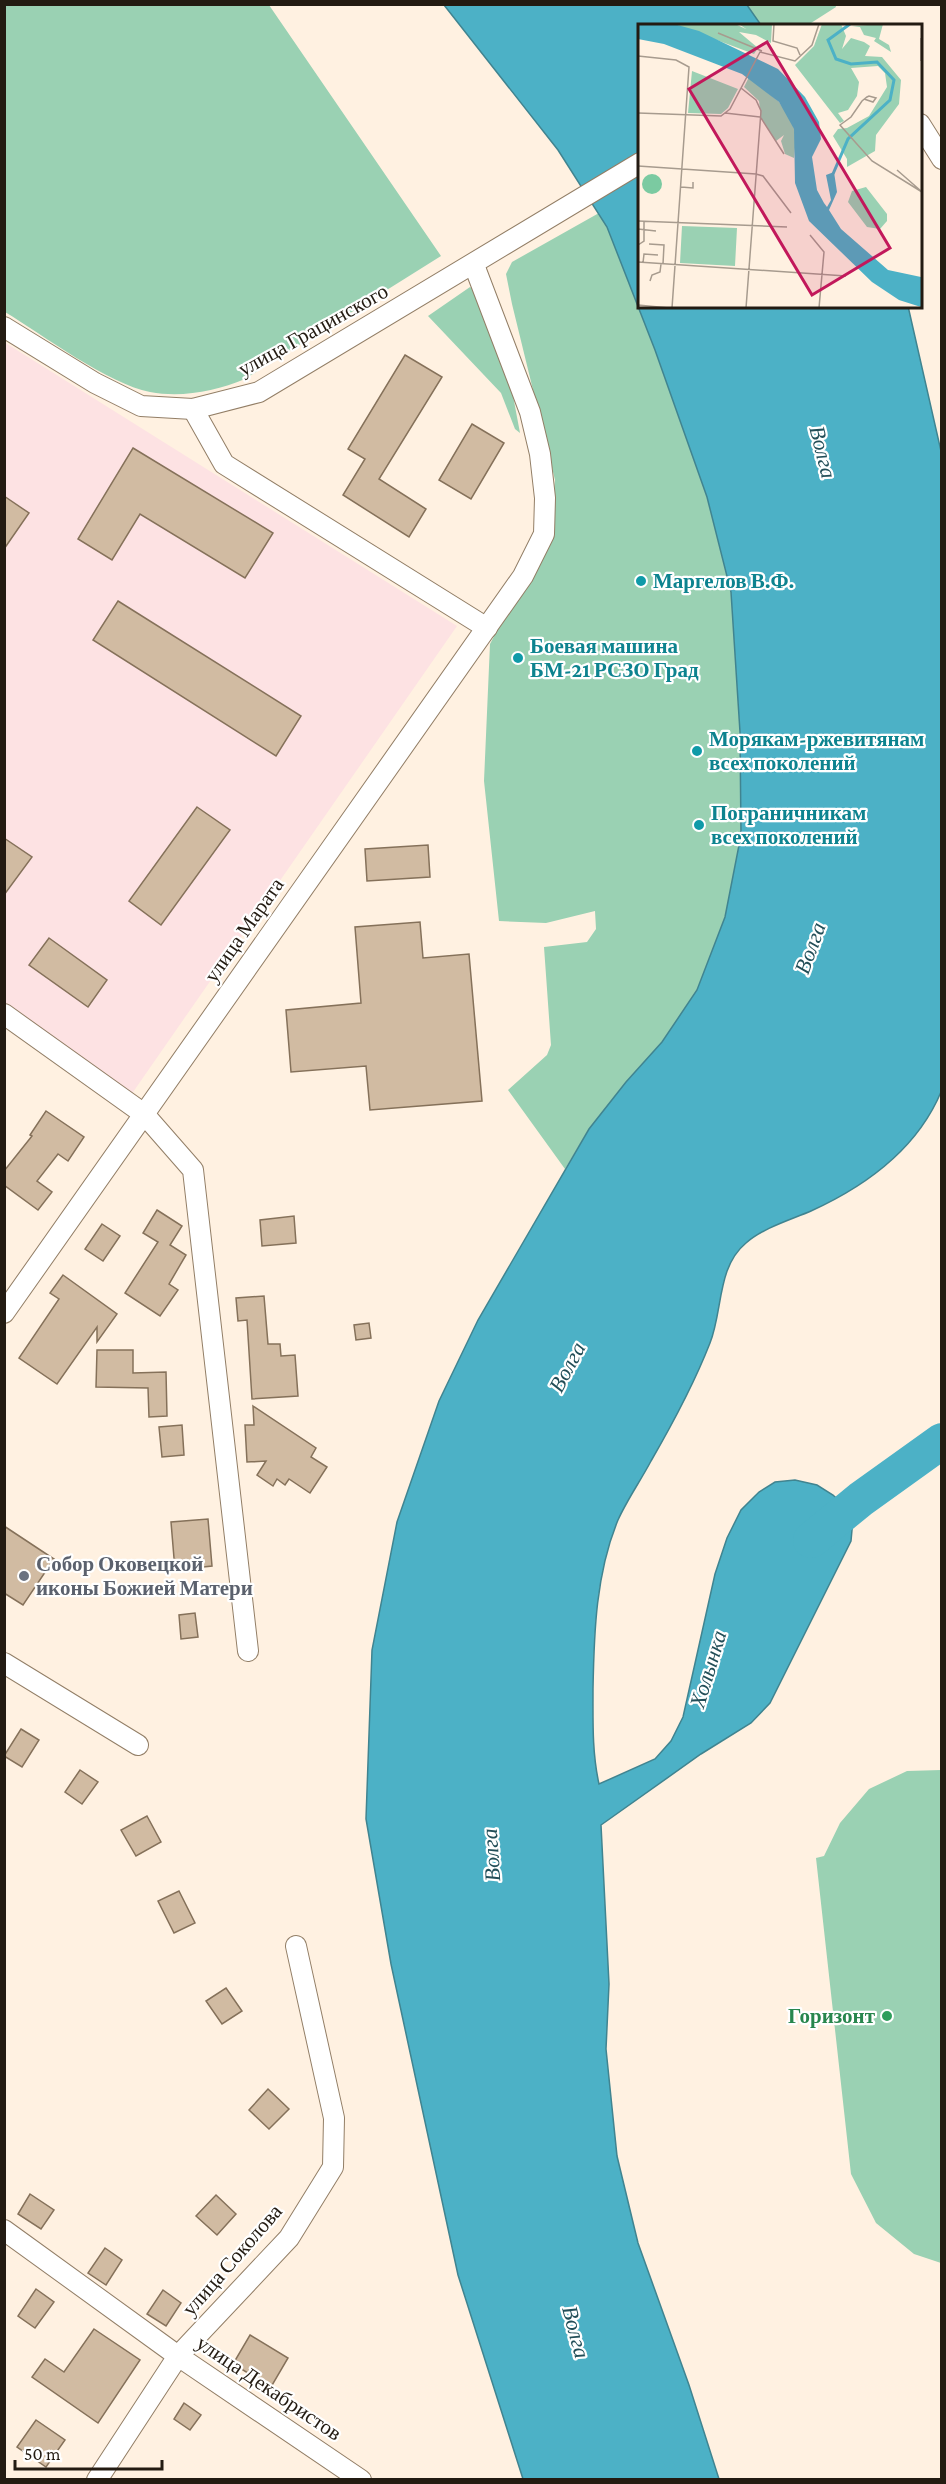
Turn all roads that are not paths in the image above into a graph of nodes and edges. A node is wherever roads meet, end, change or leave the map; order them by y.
1 (922, 126) edge
2 (942, 159) edge
3 (638, 165) edge
4 (474, 265) junction
5 (4, 327) edge
6 (193, 409) junction
7 (487, 628) junction
8 (4, 1014) edge
9 (144, 1114) junction
10 (4, 1312) edge
11 (248, 1651) dead end
12 (4, 1663) edge
13 (138, 1745) dead end
14 (296, 1946) dead end
15 (4, 2230) edge
16 (178, 2356) junction
17 (97, 2480) edge
18 (361, 2480) edge

1 - 2 street
3 - 4 street, улица Грацинского
4 - 6 street, улица Грацинского
4 - 7 street, улица Марата
5 - 6 street, улица Грацинского
6 - 7 street
7 - 9 street, улица Марата
8 - 9 street
9 - 10 street, улица Марата
9 - 11 street
12 - 13 street
14 - 16 street, улица Соколова
15 - 16 street, улица Декабристов
16 - 17 street, улица Соколова
16 - 18 street, улица Декабристов

